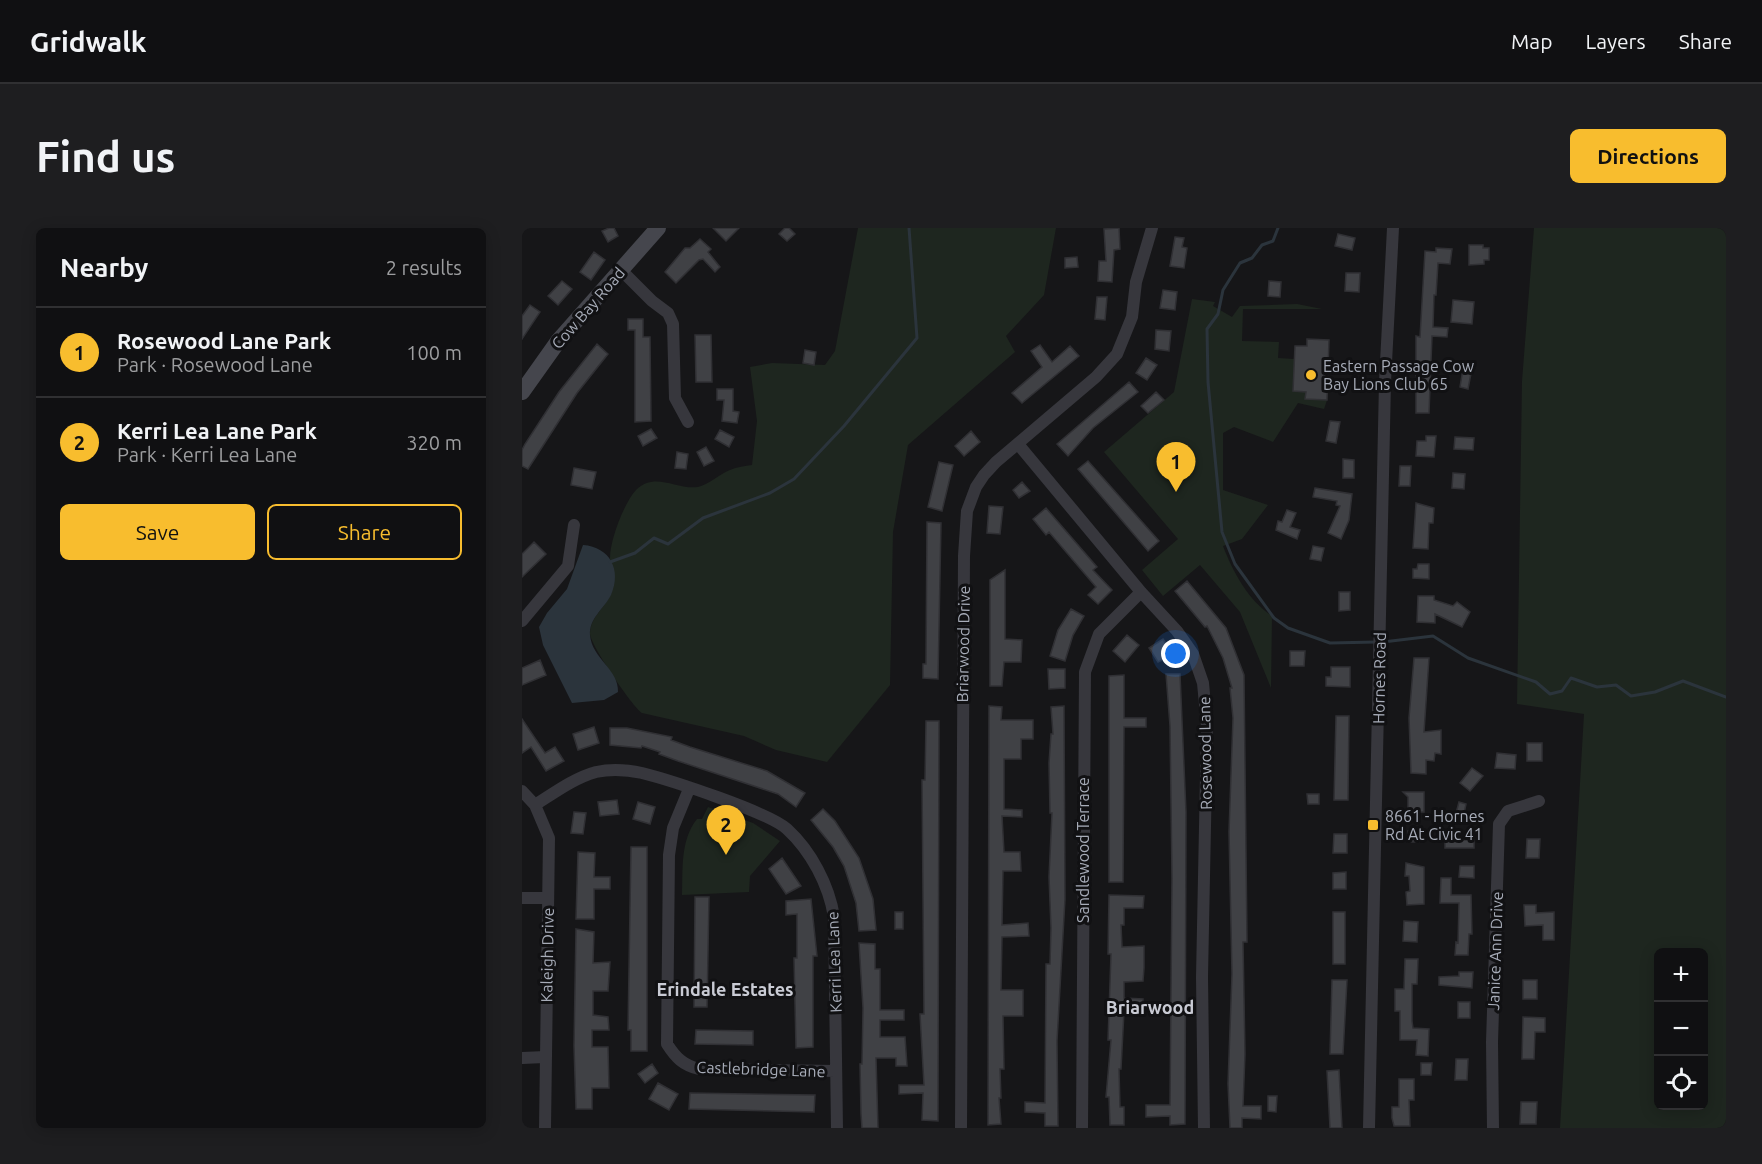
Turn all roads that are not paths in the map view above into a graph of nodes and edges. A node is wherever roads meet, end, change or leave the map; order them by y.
1 (658, 228) edge
2 (1152, 228) edge
3 (1393, 228) edge
4 (621, 270) junction
5 (522, 392) edge
6 (688, 422) dead end
7 (1018, 444) junction
8 (574, 525) dead end
9 (1141, 592) junction
10 (522, 621) edge
11 (689, 789) junction
12 (522, 791) edge
13 (1539, 801) dead end
14 (535, 805) junction
15 (522, 898) edge
16 (548, 898) junction
17 (545, 1057) junction
18 (522, 1058) edge
19 (836, 1071) junction
20 (545, 1128) edge
21 (837, 1128) edge
22 (961, 1128) edge
23 (1082, 1128) edge
24 (1204, 1128) edge
25 (1369, 1128) edge
26 (1493, 1128) edge

1 - 4 main road, Cow Bay Road
2 - 7 street, Briarwood Drive
3 - 25 street, Hornes Road
4 - 5 main road, Cow Bay Road
4 - 6 street
7 - 9 street, Rosewood Lane
7 - 22 street, Briarwood Drive
8 - 10 street
9 - 23 street, Sandlewood Terrace
9 - 24 street, Rosewood Lane
11 - 14 street, Kerri Lea Lane
11 - 19 street, Kerri Lea Lane
11 - 19 street, Castlebridge Lane
12 - 14 street, Kaleigh Drive
13 - 26 street, Janice Ann Drive
14 - 16 street, Kaleigh Drive
15 - 16 street
16 - 17 street, Kaleigh Drive
17 - 18 street
17 - 20 street, Kaleigh Drive
19 - 21 street, Kerri Lea Lane

